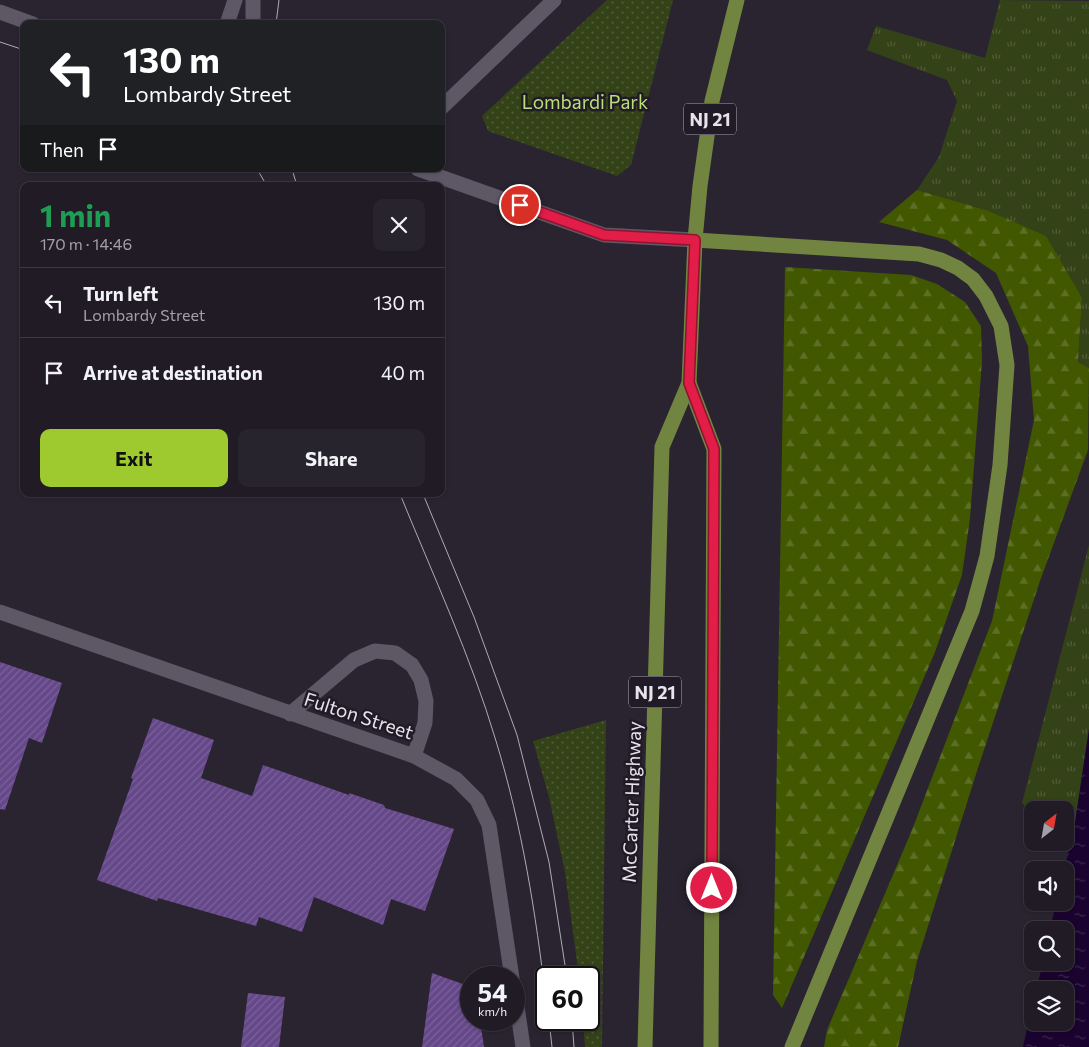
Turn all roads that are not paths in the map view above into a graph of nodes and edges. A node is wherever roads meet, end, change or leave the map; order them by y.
1 (235, 0) edge
2 (253, 0) edge
3 (554, 0) edge
4 (736, 0) edge
5 (0, 12) edge
6 (22, 20) edge
7 (228, 20) edge
8 (253, 20) edge
9 (445, 104) edge
10 (426, 172) edge
11 (695, 240) junction
12 (689, 383) junction
13 (0, 612) edge
14 (290, 714) junction
15 (414, 756) junction
16 (510, 966) edge
17 (521, 1031) edge
18 (523, 1047) edge
19 (644, 1047) edge
20 (711, 1047) edge
21 (792, 1047) edge

1 - 7 street
2 - 8 street
3 - 9 street
4 - 11 main road, McCarter Highway / NJ 21
5 - 6 street
10 - 11 street
11 - 12 main road, McCarter Highway / NJ 21
11 - 21 main road
12 - 19 main road, McCarter Highway / NJ 21
12 - 20 main road, McCarter Highway / NJ 21
13 - 14 street, Fulton Street
14 - 15 street, Fulton Street
14 - 15 street, Fulton Street
15 - 16 street
17 - 18 street

